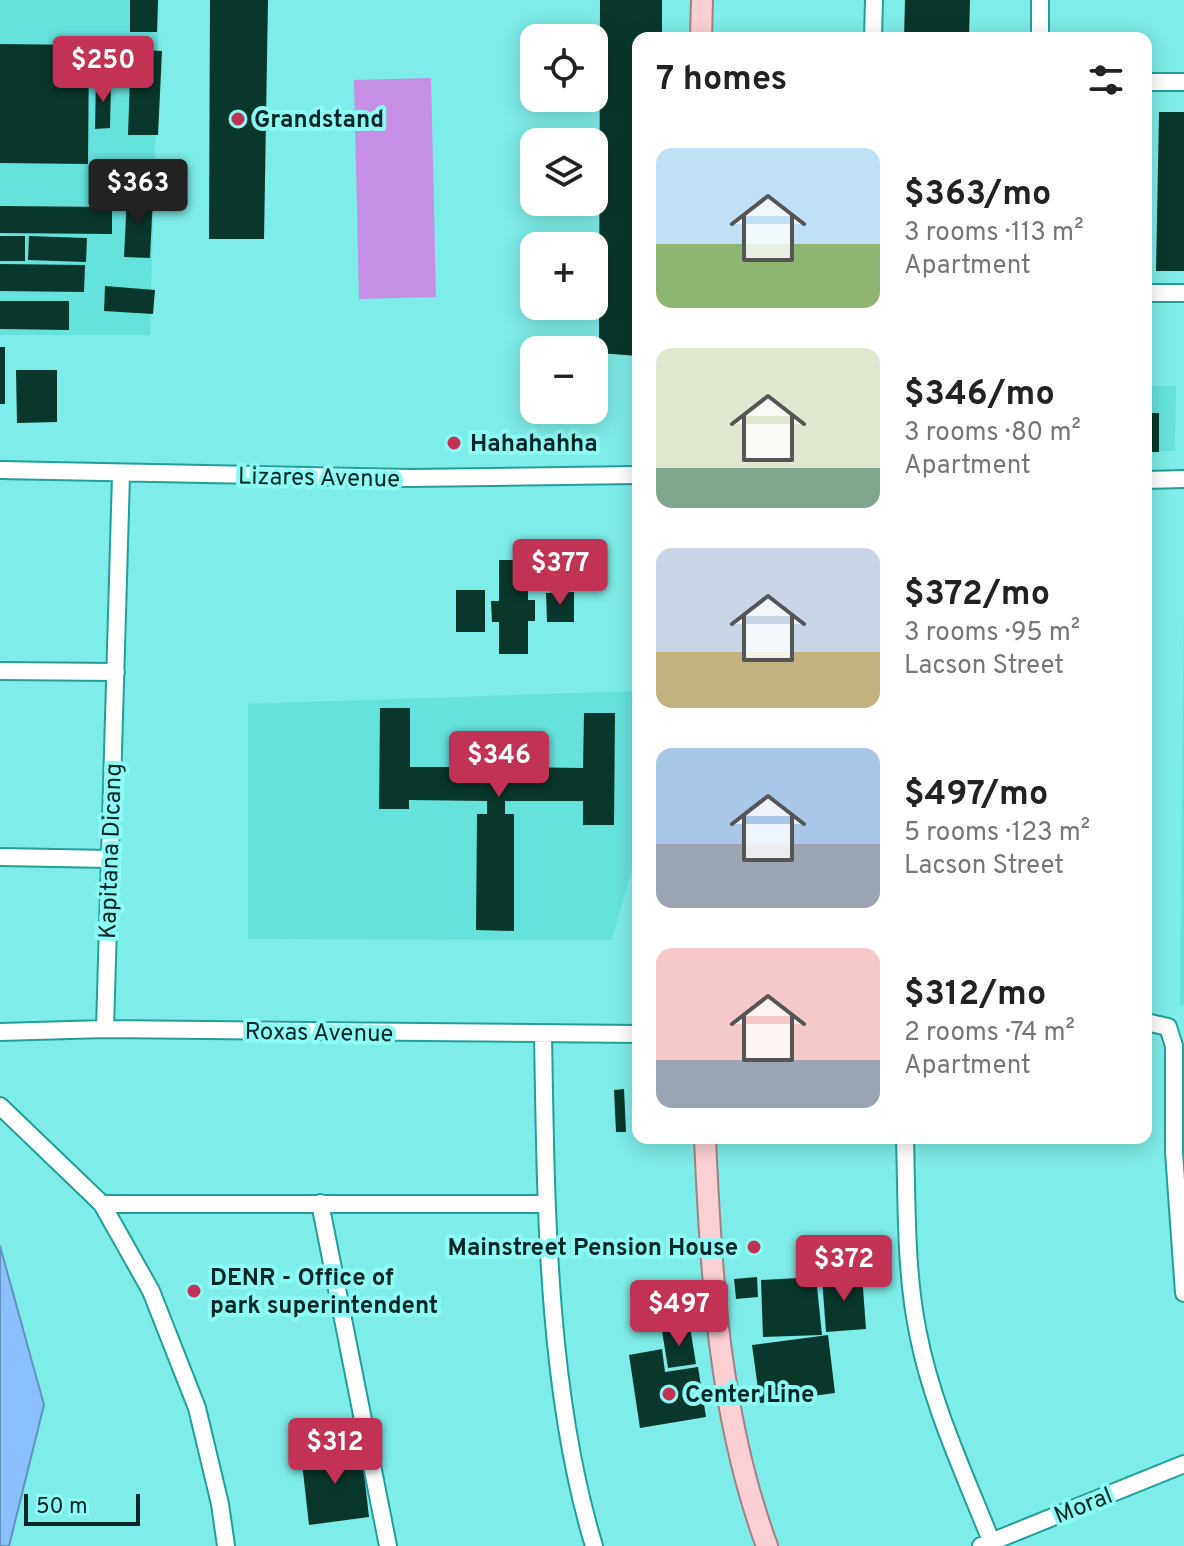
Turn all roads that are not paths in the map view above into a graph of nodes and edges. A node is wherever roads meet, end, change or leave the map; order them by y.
1 (702, 0) edge
2 (874, 0) edge
3 (1040, 0) edge
4 (701, 32) edge
5 (873, 32) edge
6 (1040, 32) edge
7 (1152, 82) edge
8 (1184, 82) edge
9 (1152, 293) edge
10 (1184, 293) edge
11 (0, 470) edge
12 (121, 475) junction
13 (632, 475) edge
14 (1184, 479) edge
15 (1152, 480) edge
16 (0, 671) edge
17 (116, 672) junction
18 (0, 857) edge
19 (110, 859) junction
20 (1152, 1023) edge
21 (105, 1029) junction
22 (0, 1032) edge
23 (632, 1034) edge
24 (543, 1035) junction
25 (0, 1106) edge
26 (705, 1144) edge
27 (905, 1144) edge
28 (320, 1203) junction
29 (102, 1204) junction
30 (546, 1204) junction
31 (1184, 1293) edge
32 (1184, 1464) edge
33 (989, 1545) edge
34 (226, 1546) edge
35 (388, 1546) edge
36 (594, 1546) edge
37 (767, 1546) edge

1 - 4 main road
2 - 5 street
3 - 6 street
7 - 8 street
9 - 10 street
11 - 12 street, Lizares Avenue
12 - 13 street, Lizares Avenue
12 - 17 street, Kapitana Dicang
14 - 15 street
16 - 17 street
17 - 19 street, Kapitana Dicang
18 - 19 street
19 - 21 street, Kapitana Dicang
20 - 31 street
21 - 22 street, Roxas Avenue
21 - 24 street, Roxas Avenue
23 - 24 street, Roxas Avenue
24 - 30 street
25 - 29 street
26 - 37 main road
27 - 33 street
28 - 29 street
28 - 30 street
28 - 35 street
29 - 34 street
30 - 36 street
32 - 33 street, Moral

